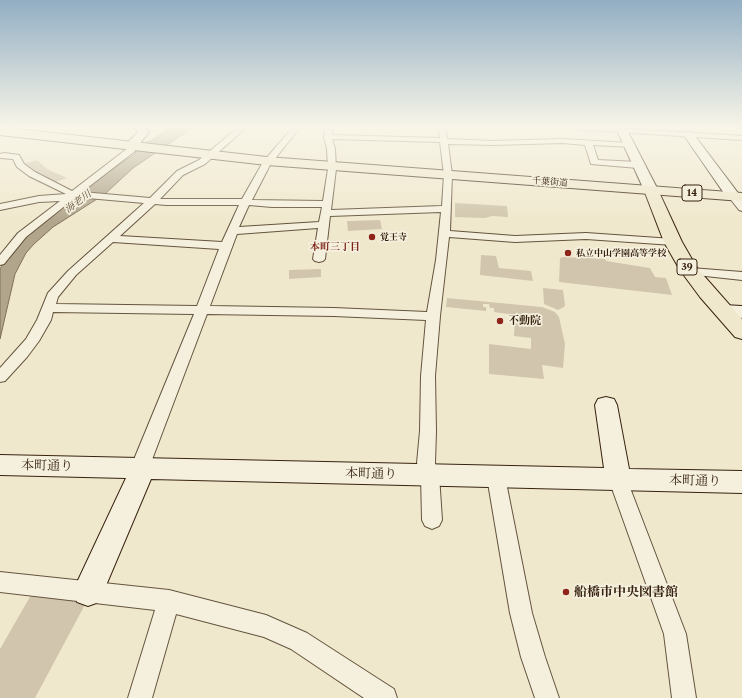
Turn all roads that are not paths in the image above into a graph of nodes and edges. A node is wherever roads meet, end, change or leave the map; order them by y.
1 (17, 159) edge
2 (119, 159) edge
3 (206, 159) edge
4 (244, 159) edge
5 (269, 159) edge
6 (332, 159) edge
7 (446, 159) edge
8 (593, 159) edge
9 (635, 159) edge
10 (709, 159) edge
11 (267, 161) junction
12 (638, 165) junction
13 (332, 168) junction
14 (448, 175) junction
15 (651, 190) junction
16 (73, 195) junction
17 (738, 196) edge
18 (152, 201) junction
19 (246, 203) junction
20 (446, 205) junction
21 (0, 207) edge
22 (326, 207) junction
23 (742, 208) edge
24 (324, 225) junction
25 (233, 231) junction
26 (445, 234) junction
27 (110, 240) junction
28 (673, 242) junction
29 (226, 246) junction
30 (319, 259) dead end
31 (0, 262) edge
32 (691, 272) junction
33 (742, 276) edge
34 (48, 308) junction
35 (202, 311) junction
36 (723, 311) junction
37 (742, 312) edge
38 (433, 316) junction
39 (742, 332) edge
40 (0, 377) edge
41 (606, 405) dead end
42 (0, 465) edge
43 (141, 469) junction
44 (430, 475) junction
45 (496, 477) junction
46 (618, 480) junction
47 (742, 482) edge
48 (432, 520) dead end
49 (0, 582) edge
50 (88, 591) junction
51 (169, 602) junction
52 (140, 698) edge
53 (385, 698) edge
54 (548, 698) edge
55 (684, 698) edge

1 - 16 street
2 - 16 street
3 - 18 street
4 - 11 main road, 千葉街道 / 14
5 - 11 street
6 - 13 street
7 - 14 street
8 - 12 street
9 - 12 street
10 - 17 street
11 - 13 main road, 千葉街道 / 14
11 - 19 street
12 - 15 street
13 - 14 main road, 千葉街道 / 14
13 - 22 street
14 - 15 main road, 千葉街道 / 14
14 - 20 street
15 - 17 main road, 千葉街道 / 14
15 - 28 main road, 39
16 - 18 street
16 - 21 street
16 - 31 street
17 - 23 street
18 - 19 street
18 - 27 street
19 - 22 street
19 - 25 street
20 - 22 street
20 - 26 street
22 - 24 street
24 - 25 street
24 - 30 street
25 - 29 street
26 - 28 street
26 - 38 street
27 - 29 street
27 - 34 street
28 - 32 main road, 39
29 - 35 street
32 - 33 street
32 - 36 main road, 39
34 - 35 street
34 - 40 street
35 - 38 street
35 - 43 street
36 - 37 street
36 - 39 main road, 39
38 - 44 street
41 - 46 street
42 - 43 street, 本町通り
43 - 44 street, 本町通り
43 - 50 street
44 - 45 street, 本町通り
44 - 48 street
45 - 46 street, 本町通り
45 - 54 street
46 - 47 street, 本町通り
46 - 55 street
49 - 50 street
50 - 51 street
51 - 52 street
51 - 53 street

